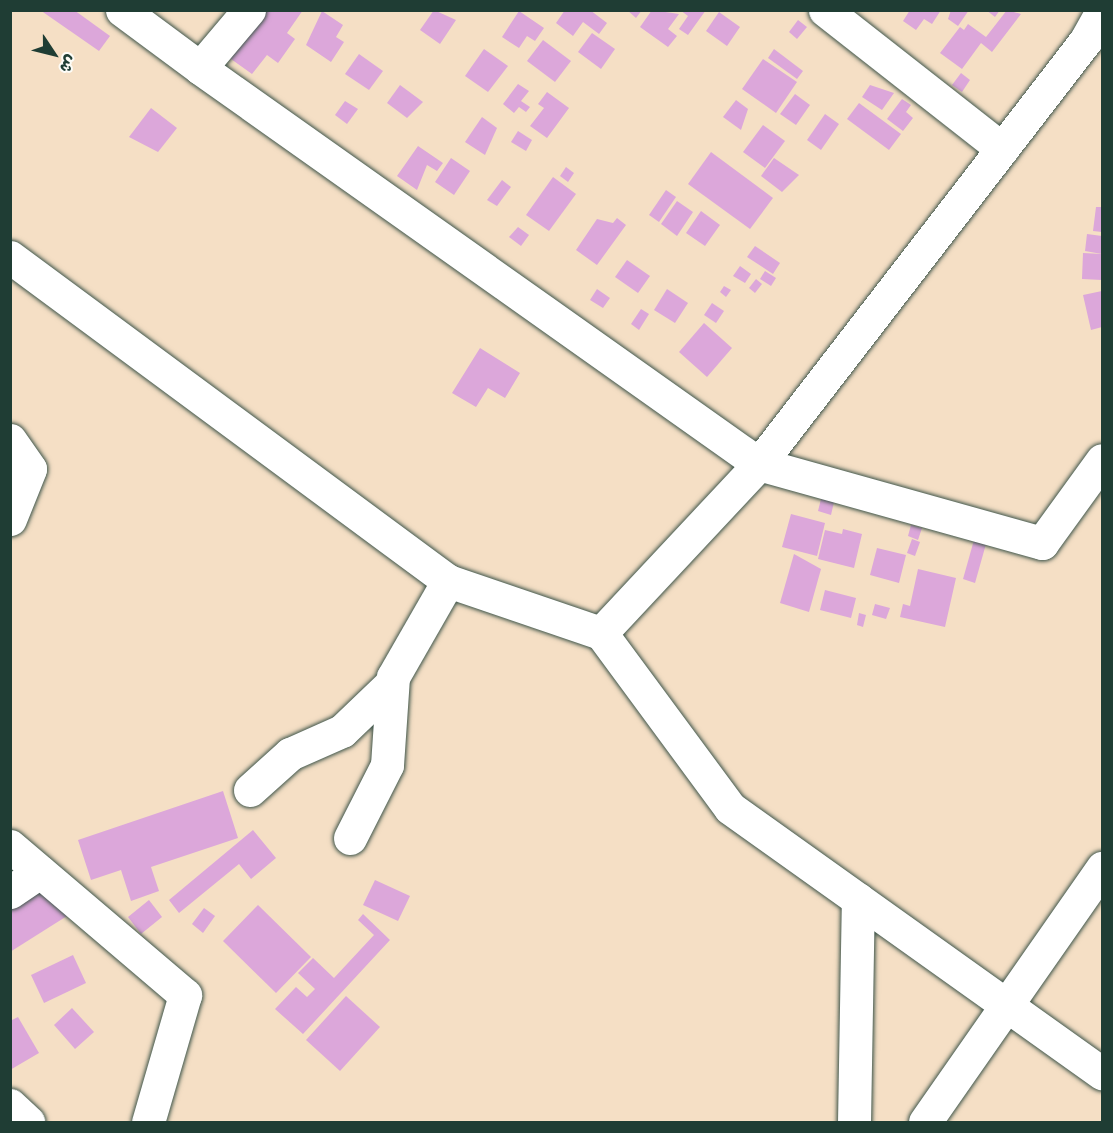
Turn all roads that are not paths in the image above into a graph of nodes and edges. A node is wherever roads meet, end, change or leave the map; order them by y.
1 (122, 10) edge
2 (249, 10) edge
3 (825, 10) edge
4 (1102, 11) edge
5 (1094, 31) edge
6 (200, 68) junction
7 (1002, 149) junction
8 (10, 257) edge
9 (10, 440) edge
10 (1102, 460) edge
11 (759, 464) junction
12 (10, 519) edge
13 (448, 581) junction
14 (601, 633) junction
15 (392, 683) junction
16 (250, 790) dead end
17 (350, 838) dead end
18 (10, 846) edge
19 (1102, 868) edge
20 (40, 872) junction
21 (10, 892) edge
22 (858, 899) junction
23 (1009, 1005) junction
24 (1102, 1073) edge
25 (10, 1105) edge
26 (28, 1122) edge
27 (148, 1122) edge
28 (854, 1122) edge
29 (925, 1122) edge

1 - 6 street
2 - 6 street
3 - 7 street
4 - 5 street
5 - 7 street
6 - 11 street
7 - 11 street
8 - 13 street
9 - 12 street
10 - 11 street
11 - 14 street
13 - 14 street
13 - 15 street
14 - 22 street
15 - 16 street
15 - 17 street
18 - 20 street
19 - 23 street
20 - 21 street
20 - 27 street
22 - 23 street
22 - 28 street
23 - 24 street
23 - 29 street
25 - 26 street

